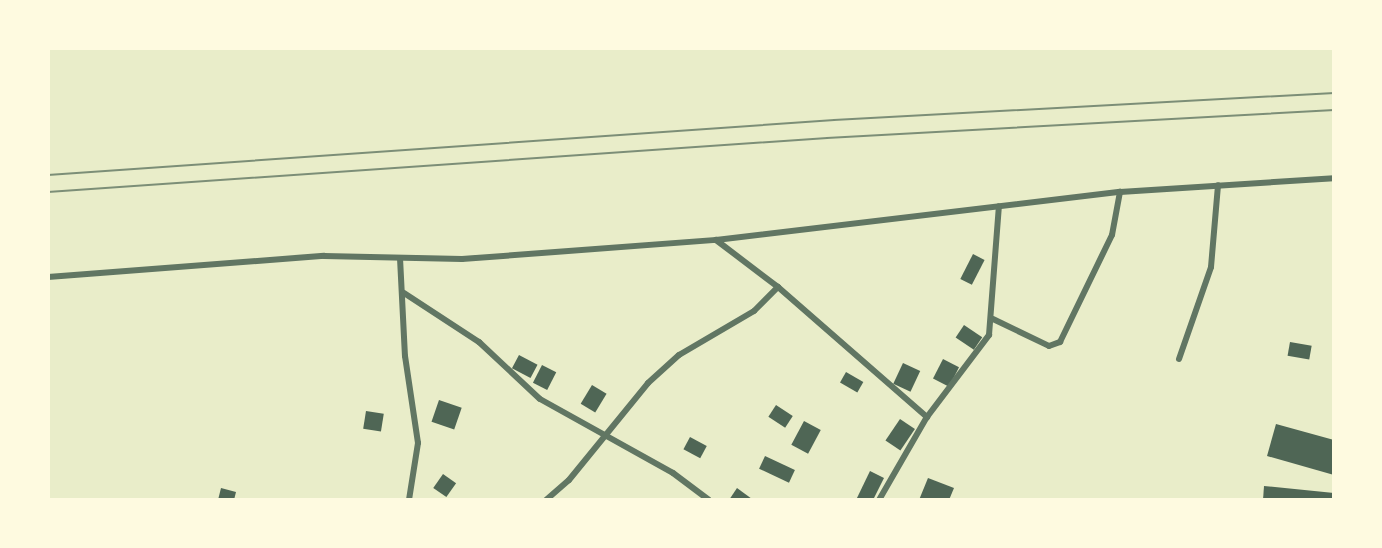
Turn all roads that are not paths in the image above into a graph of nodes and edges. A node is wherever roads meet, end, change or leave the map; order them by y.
1 (1334, 178) edge
2 (1218, 185) junction
3 (1120, 192) junction
4 (999, 206) junction
5 (716, 240) junction
6 (400, 258) junction
7 (48, 277) edge
8 (777, 287) junction
9 (404, 293) junction
10 (993, 319) junction
11 (1179, 359) dead end
12 (927, 417) junction
13 (604, 437) junction
14 (409, 500) edge
15 (546, 500) edge
16 (709, 500) edge
17 (879, 500) edge

1 - 2 street
2 - 3 street
2 - 11 street
3 - 4 street
3 - 10 street
4 - 5 street
4 - 10 street
5 - 6 street
5 - 8 street
6 - 7 street
6 - 9 street
8 - 12 street
8 - 13 street
9 - 13 street
9 - 14 street
10 - 12 street
12 - 17 street
13 - 15 street
13 - 16 street

